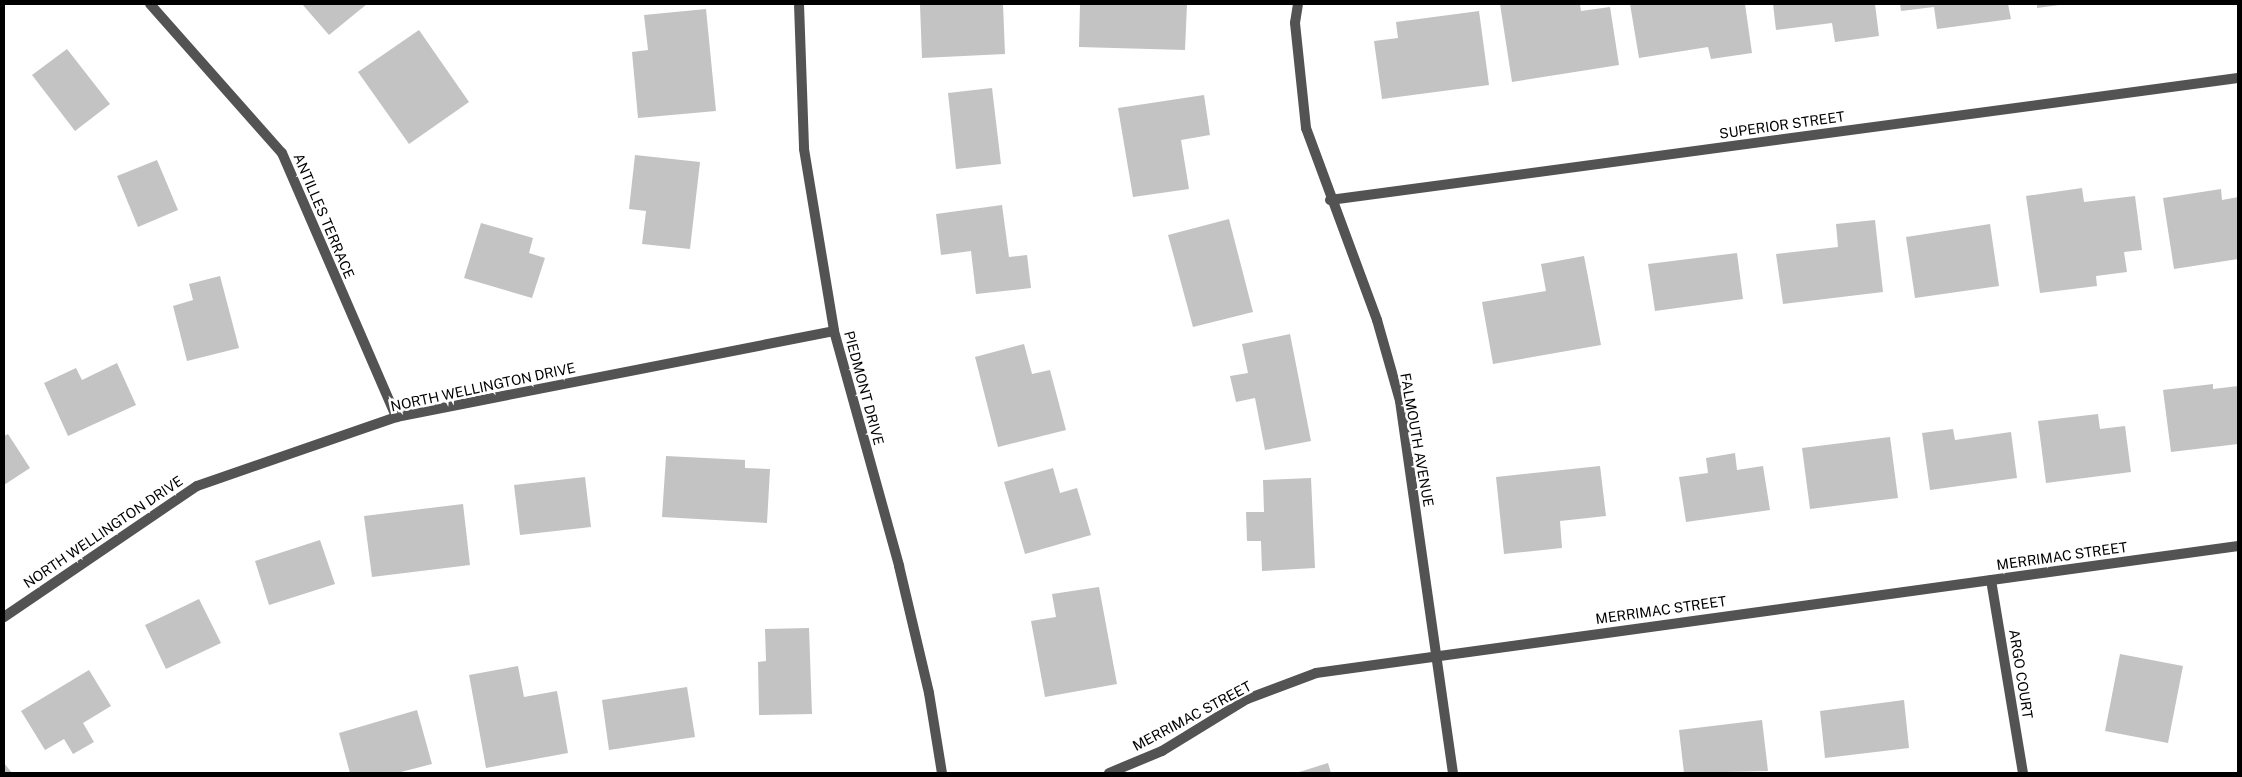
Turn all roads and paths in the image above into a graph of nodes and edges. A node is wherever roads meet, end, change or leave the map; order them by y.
1 (150, 4) edge
2 (800, 4) edge
3 (1298, 4) edge
4 (2238, 78) edge
5 (1330, 200) junction
6 (834, 331) junction
7 (396, 417) junction
8 (2238, 546) edge
9 (1991, 580) junction
10 (4, 617) edge
11 (1436, 655) junction
12 (942, 773) edge
13 (1109, 773) edge
14 (1453, 773) edge
15 (2023, 773) edge

1 - 7 street, ANTILLES TERRACE
2 - 6 street, PIEDMONT DRIVE
3 - 5 street, FALMOUTH AVENUE
4 - 5 street, SUPERIOR STREET
5 - 11 street, FALMOUTH AVENUE
6 - 7 street, NORTH WELLINGTON DRIVE
6 - 12 street, PIEDMONT DRIVE
7 - 10 street, NORTH WELLINGTON DRIVE
8 - 9 street, MERRIMAC STREET
9 - 11 street, MERRIMAC STREET
9 - 15 street, ARGO COURT
11 - 13 street, MERRIMAC STREET
11 - 14 street, FALMOUTH AVENUE

